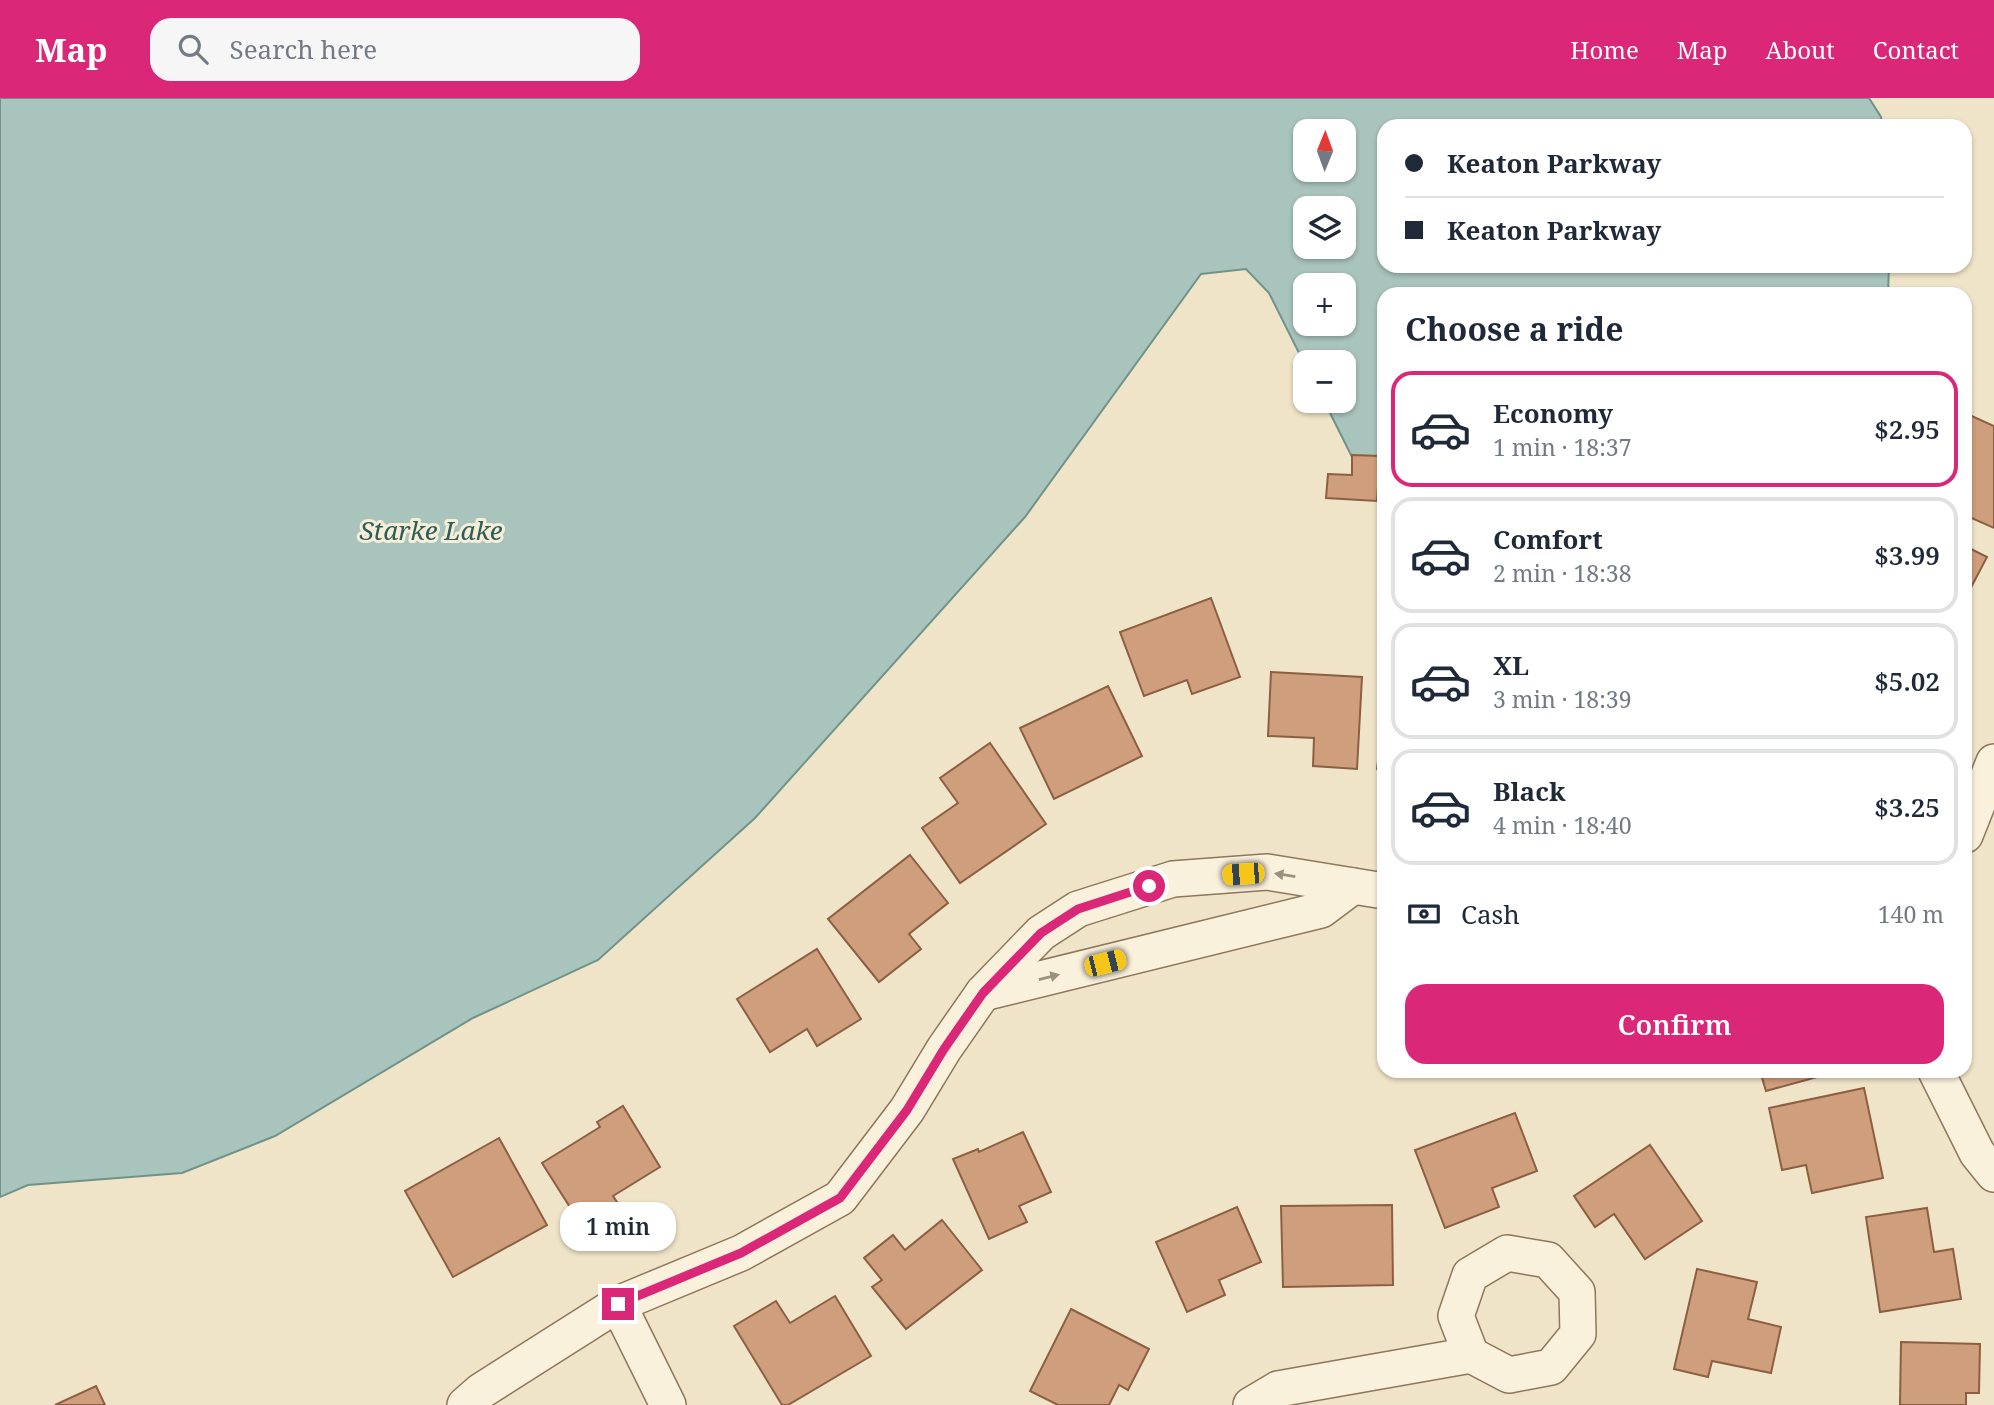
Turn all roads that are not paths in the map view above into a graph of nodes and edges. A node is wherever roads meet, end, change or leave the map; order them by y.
1 (1994, 762) edge
2 (1972, 817) edge
3 (1368, 888) edge
4 (983, 993) junction
5 (1940, 1078) edge
6 (1994, 1174) edge
7 (618, 1304) junction
8 (1471, 1355) dead end
9 (465, 1405) edge
10 (668, 1405) edge
11 (1251, 1405) edge

1 - 2 street
4 -> 3 street
3 -> 4 street
4 - 7 street
5 - 6 street
7 - 9 street
7 - 10 street
8 - 11 street

